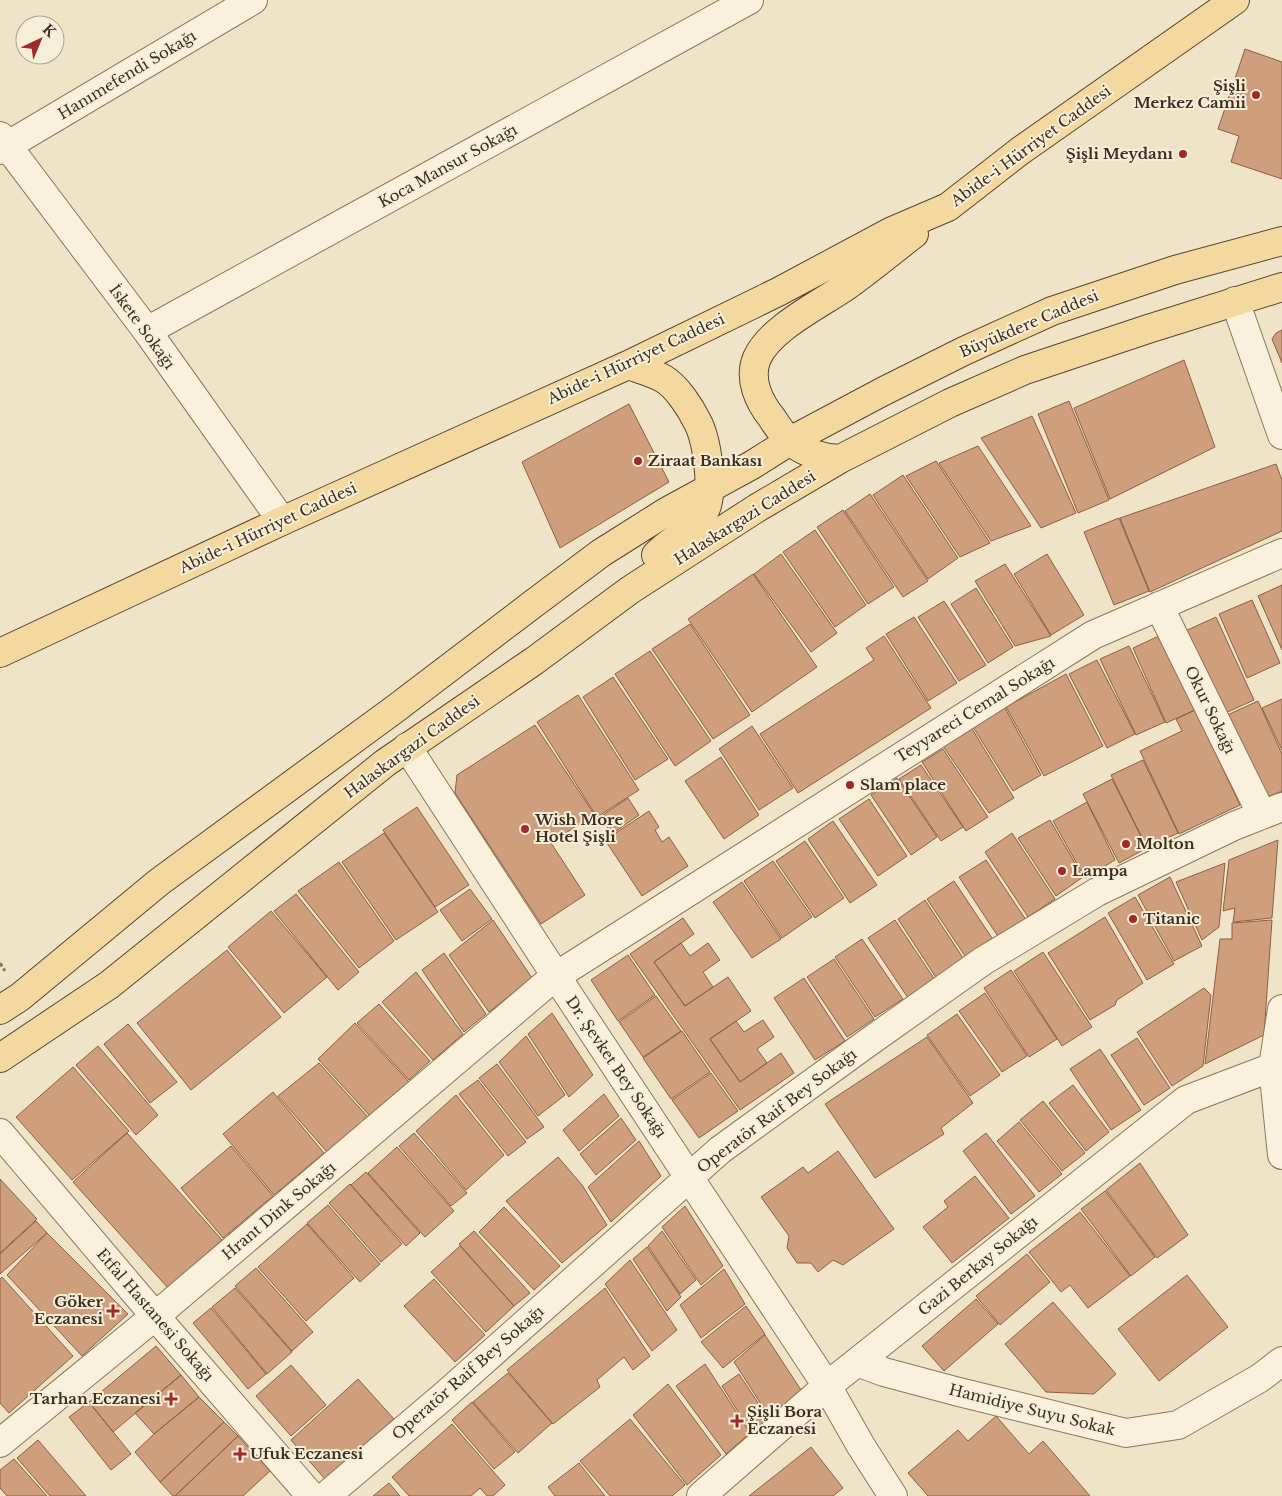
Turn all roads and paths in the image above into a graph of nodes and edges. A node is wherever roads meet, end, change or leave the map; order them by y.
1 (253, 0) edge
2 (749, 0) edge
3 (1235, 0) edge
4 (2, 144) edge
5 (948, 207) junction
6 (1282, 241) edge
7 (1282, 287) edge
8 (1235, 301) junction
9 (147, 332) junction
10 (628, 365) junction
11 (1282, 435) edge
12 (790, 441) junction
13 (840, 459) junction
14 (710, 488) junction
15 (282, 521) junction
16 (1282, 553) edge
17 (630, 590) junction
18 (1159, 606) junction
19 (0, 653) edge
20 (407, 747) junction
21 (1272, 811) edge
22 (556, 976) junction
23 (1282, 1009) edge
24 (0, 1010) edge
25 (0, 1058) edge
26 (1274, 1067) junction
27 (0, 1133) edge
28 (1282, 1154) edge
29 (689, 1178) junction
30 (155, 1316) junction
31 (1282, 1361) edge
32 (857, 1362) junction
33 (827, 1386) junction
34 (0, 1443) edge
35 (312, 1496) edge
36 (326, 1496) edge
37 (700, 1496) edge
38 (893, 1496) edge
39 (911, 1496) edge

1 - 4 street, Hanımefendi Sokağı
2 - 9 street, Koca Mansur Sokağı
3 - 5 main road, Abide-i Hürriyet Caddesi
4 - 9 street, İskete Sokağı
5 - 10 main road, Abide-i Hürriyet Caddesi
5 - 12 main road
6 - 12 main road, Büyükdere Caddesi
7 - 8 main road
8 - 11 street
8 - 13 main road
9 - 15 street, İskete Sokağı
10 - 14 main road
10 - 15 main road, Abide-i Hürriyet Caddesi
12 - 13 main road
12 - 14 main road
13 - 17 main road, Halaskargazi Caddesi
14 - 17 main road
14 - 24 main road
15 - 19 main road, Abide-i Hürriyet Caddesi
16 - 18 street, Teyyareci Cemal Sokağı
17 - 20 main road, Halaskargazi Caddesi
18 - 21 street, Okur Sokağı
18 - 22 street, Teyyareci Cemal Sokağı
20 - 22 street, Dr. Şevket Bey Sokağı
20 - 25 main road, Halaskargazi Caddesi
21 - 29 street, Operatör Raif Bey Sokağı
22 - 29 street, Dr. Şevket Bey Sokağı
22 - 30 street, Hrant Dink Sokağı
23 - 26 street
26 - 28 street
26 - 32 street, Gazi Berkay Sokağı
27 - 30 street, Etfal Hastanesi Sokağı
29 - 33 street, Dr. Şevket Bey Sokağı
29 - 36 street, Operatör Raif Bey Sokağı
30 - 34 street, Hrant Dink Sokağı
30 - 35 street, Etfal Hastanesi Sokağı
31 - 32 street, Hamidiye Suyu Sokak
32 - 33 street, Gazi Berkay Sokağı
33 - 37 street, Gazi Berkay Sokağı
33 - 38 street, Dr. Şevket Bey Sokağı
33 - 39 street, Dr. Şevket Bey Sokağı

